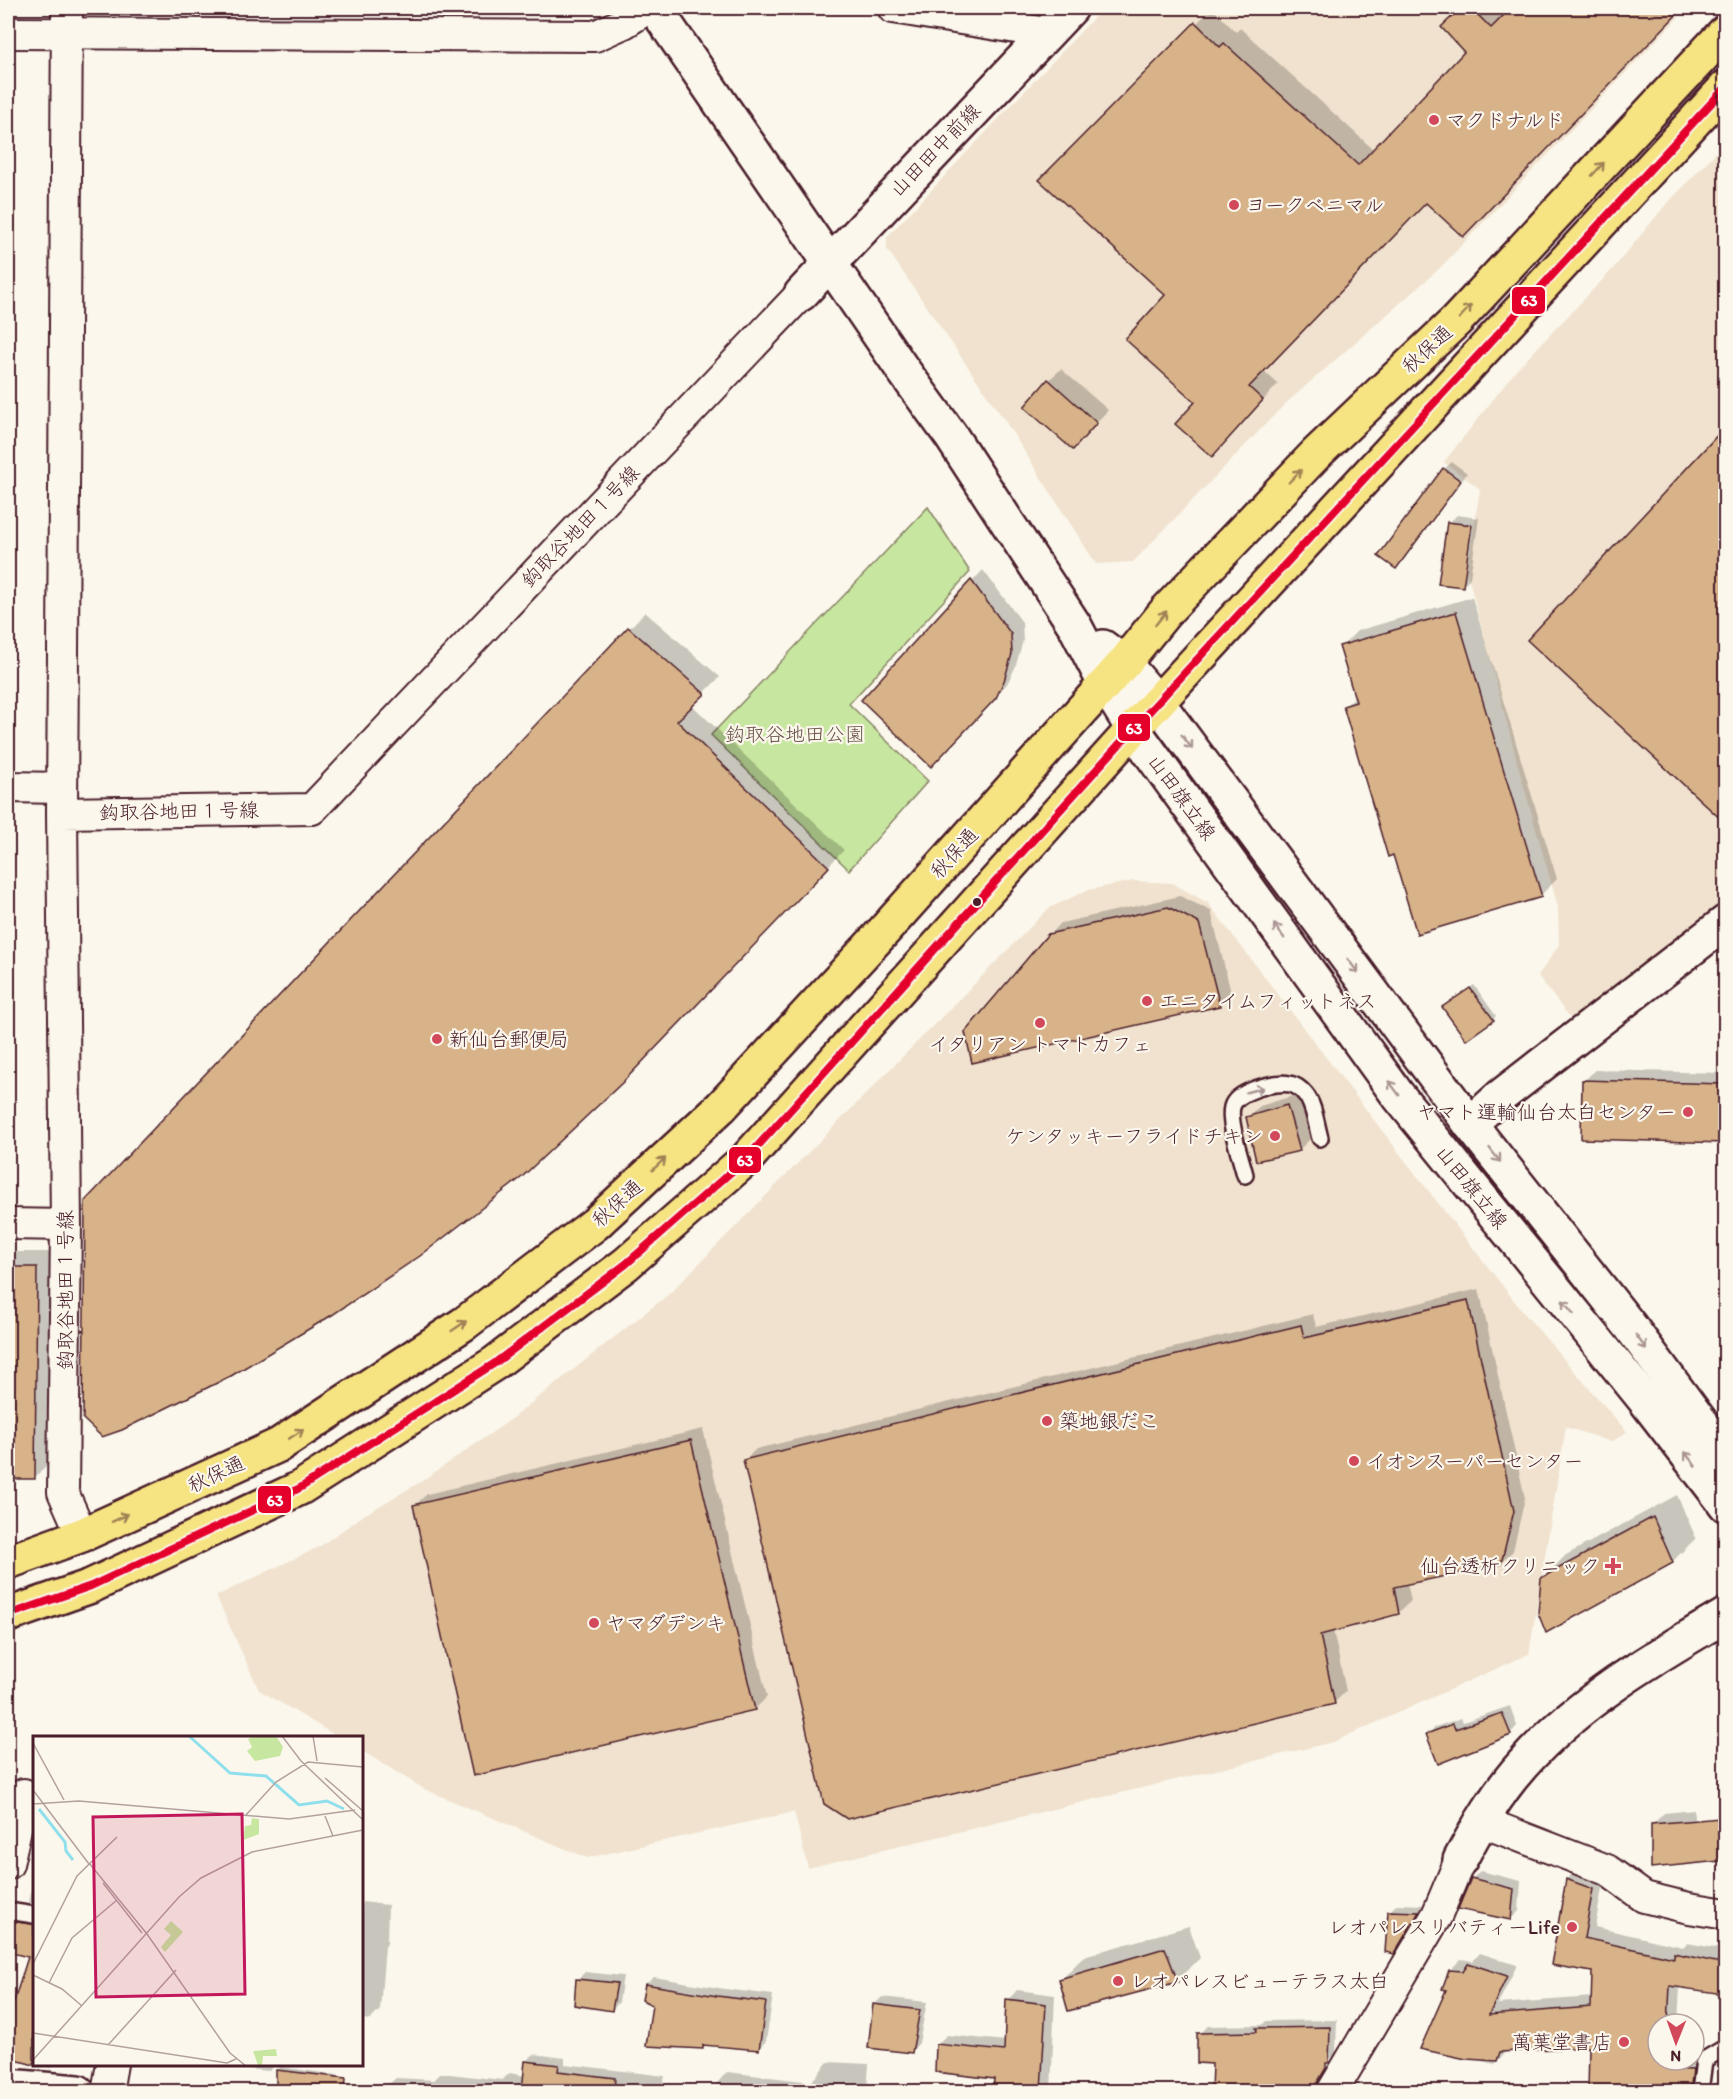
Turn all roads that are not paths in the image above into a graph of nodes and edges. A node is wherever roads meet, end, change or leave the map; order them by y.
1 (648, 8) edge
2 (655, 8) edge
3 (893, 8) edge
4 (1071, 8) edge
5 (67, 20) edge
6 (1725, 32) edge
7 (8, 33) edge
8 (1047, 33) junction
9 (1725, 87) edge
10 (829, 263) junction
11 (801, 294) joint
12 (1115, 673) junction
13 (1158, 703) junction
14 (1133, 729) junction
15 (8, 787) edge
16 (62, 801) junction
17 (1725, 922) edge
18 (1470, 1124) junction
19 (1320, 1138) dead end
20 (1245, 1175) dead end
21 (8, 1224) edge
22 (66, 1225) junction
23 (1725, 1456) edge
24 (1725, 1505) edge
25 (82, 1535) junction
26 (8, 1562) edge
27 (8, 1615) edge
28 (1725, 1615) edge
29 (24, 1794) dead end
30 (1480, 1821) junction
31 (1460, 1860) joint
32 (8, 1864) edge
33 (8, 1911) edge
34 (1725, 1914) edge
35 (33, 1916) edge
36 (1725, 2047) edge
37 (112, 2066) edge
38 (8, 2086) edge
39 (78, 2091) edge
40 (107, 2091) edge
41 (1332, 2091) edge
42 (1700, 2091) edge

1 - 5 street
2 - 10 street
3 - 8 street
4 - 8 street, 山田田中前線
5 - 7 street
5 - 16 street
12 -> 6 highway, 秋保通
8 - 10 street, 山田田中前線
9 - 13 highway, 秋保通
10 - 11 street, 山田田中前線
10 - 12 street
11 - 16 street, 鈎取谷地田１号線
12 - 13 street, 山田旗立線
12 - 14 street, 山田旗立線
25 -> 12 highway, 秋保通
13 - 14 highway, 秋保通
13 -> 18 street, 山田旗立線
24 -> 14 street, 山田旗立線
14 - 27 highway, 秋保通
15 - 16 street
16 - 22 street, 鈎取谷地田１号線
17 - 18 street
18 -> 23 street, 山田旗立線
20 -> 19 lane
21 - 22 street
22 - 25 street, 鈎取谷地田１号線
25 - 26 highway, 秋保通
28 - 30 street
29 - 32 street
30 - 31 street
30 - 34 street
31 - 41 street
33 - 35 lane
36 - 42 lane
37 - 40 street
38 - 39 street

